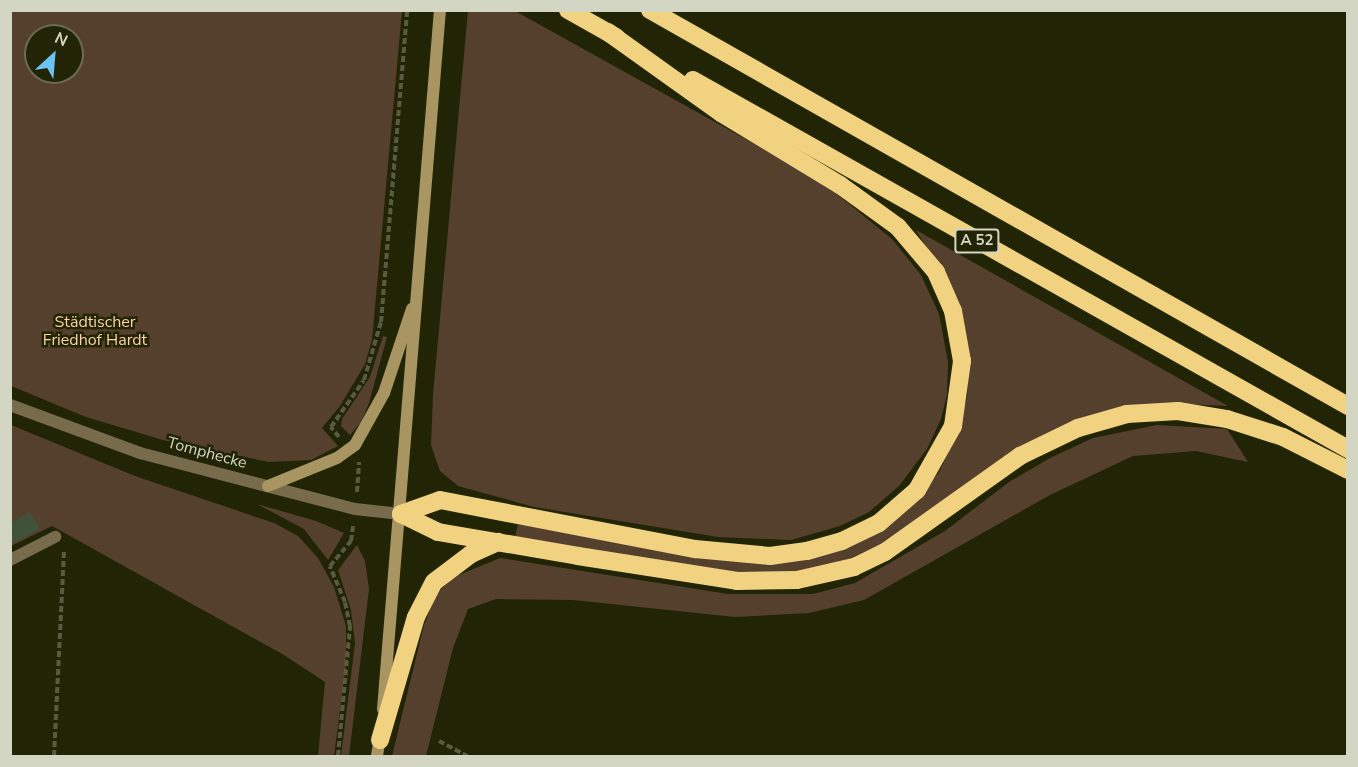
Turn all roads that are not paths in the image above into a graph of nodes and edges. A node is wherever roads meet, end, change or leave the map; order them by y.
1 (440, 10) edge
2 (568, 10) edge
3 (650, 10) edge
4 (608, 32) junction
5 (418, 290) junction
6 (10, 405) edge
7 (1347, 406) edge
8 (1347, 449) edge
9 (1347, 470) edge
10 (268, 486) junction
11 (401, 514) junction
12 (55, 537) road end
13 (498, 542) junction
14 (10, 560) edge
15 (378, 748) edge

1 - 5 main road
2 - 4 highway, A 52
3 - 7 highway, A 52
4 - 8 highway, A 52
4 - 11 highway
5 - 10 main road
5 - 11 main road
6 - 10 street, Tomphecke
9 - 13 highway
10 - 11 street, Tomphecke
11 - 13 highway
11 - 15 main road
12 - 14 street
13 - 15 highway

